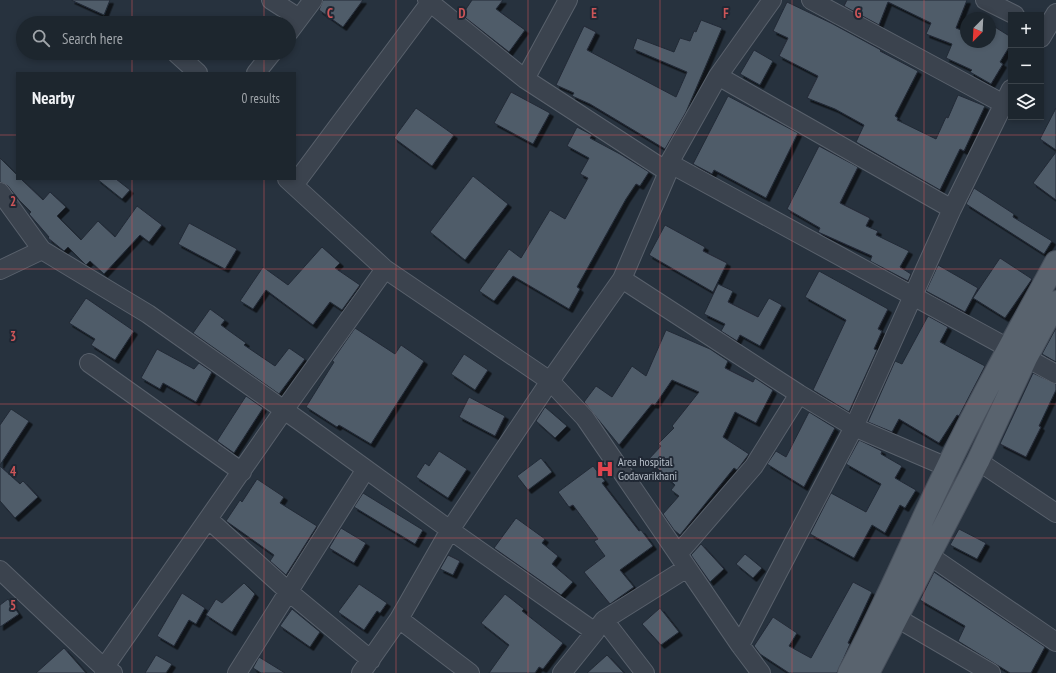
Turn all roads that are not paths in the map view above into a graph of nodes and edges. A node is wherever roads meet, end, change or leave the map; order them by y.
1 (271, 0) edge
2 (314, 0) edge
3 (568, 0) edge
4 (772, 0) edge
5 (811, 0) edge
6 (985, 0) edge
7 (430, 1) edge
8 (1009, 12) edge
9 (1056, 13) edge
10 (286, 16) edge
11 (296, 22) edge
12 (1044, 29) edge
13 (184, 60) edge
14 (266, 60) edge
15 (197, 72) edge
16 (257, 72) edge
17 (718, 76) junction
18 (525, 79) junction
19 (1007, 96) edge
20 (669, 168) junction
21 (296, 175) edge
22 (291, 182) edge
23 (0, 192) edge
24 (952, 209) junction
25 (42, 250) junction
26 (1056, 262) edge
27 (385, 269) junction
28 (0, 270) edge
29 (622, 279) junction
30 (912, 295) junction
31 (1056, 302) edge
32 (1017, 353) junction
33 (89, 363) dead end
34 (1056, 374) edge
35 (550, 381) junction
36 (799, 394) junction
37 (284, 410) junction
38 (854, 427) junction
39 (978, 462) junction
40 (947, 467) junction
41 (366, 469) junction
42 (242, 472) junction
43 (1056, 513) edge
44 (208, 519) junction
45 (450, 530) junction
46 (930, 556) junction
47 (682, 561) junction
48 (0, 570) edge
49 (290, 592) junction
50 (897, 618) junction
51 (399, 619) junction
52 (599, 626) junction
53 (1056, 642) edge
54 (740, 646) junction
55 (366, 666) edge
56 (107, 671) edge
57 (238, 673) edge
58 (470, 673) edge
59 (562, 673) edge
60 (645, 673) edge
61 (761, 673) edge
62 (849, 673) edge
63 (868, 673) edge
64 (991, 673) edge

1 - 10 street
2 - 11 street
3 - 18 street
4 - 17 street
5 - 19 street
6 - 8 street
7 - 18 street
7 - 21 street
9 - 12 street
13 - 15 street
14 - 16 street
17 - 20 street
17 - 24 street
18 - 20 street
19 - 24 street
20 - 29 street
20 - 30 street
22 - 27 street
23 - 25 street
24 - 30 street
25 - 28 street
25 - 37 street
26 - 32 main road
27 - 35 street
27 - 37 street
29 - 35 street
29 - 36 street
30 - 32 street
30 - 38 street
31 - 32 main road
32 - 34 street
32 - 39 main road
32 - 40 main road
33 - 42 street
35 - 45 street
35 - 47 street
36 - 38 street
36 - 47 street
37 - 41 street
37 - 42 street
38 - 40 street
38 - 54 street
39 - 43 street
39 - 46 main road
40 - 62 main road
41 - 45 street
41 - 49 street
42 - 44 street
44 - 49 street
44 - 56 street
45 - 51 street
45 - 52 street
46 - 50 main road
46 - 53 street
47 - 52 street
47 - 54 street
48 - 56 street
49 - 55 street
49 - 57 street
50 - 63 main road
50 - 64 street
51 - 55 street
51 - 58 street
52 - 59 street
52 - 60 street
54 - 61 street

